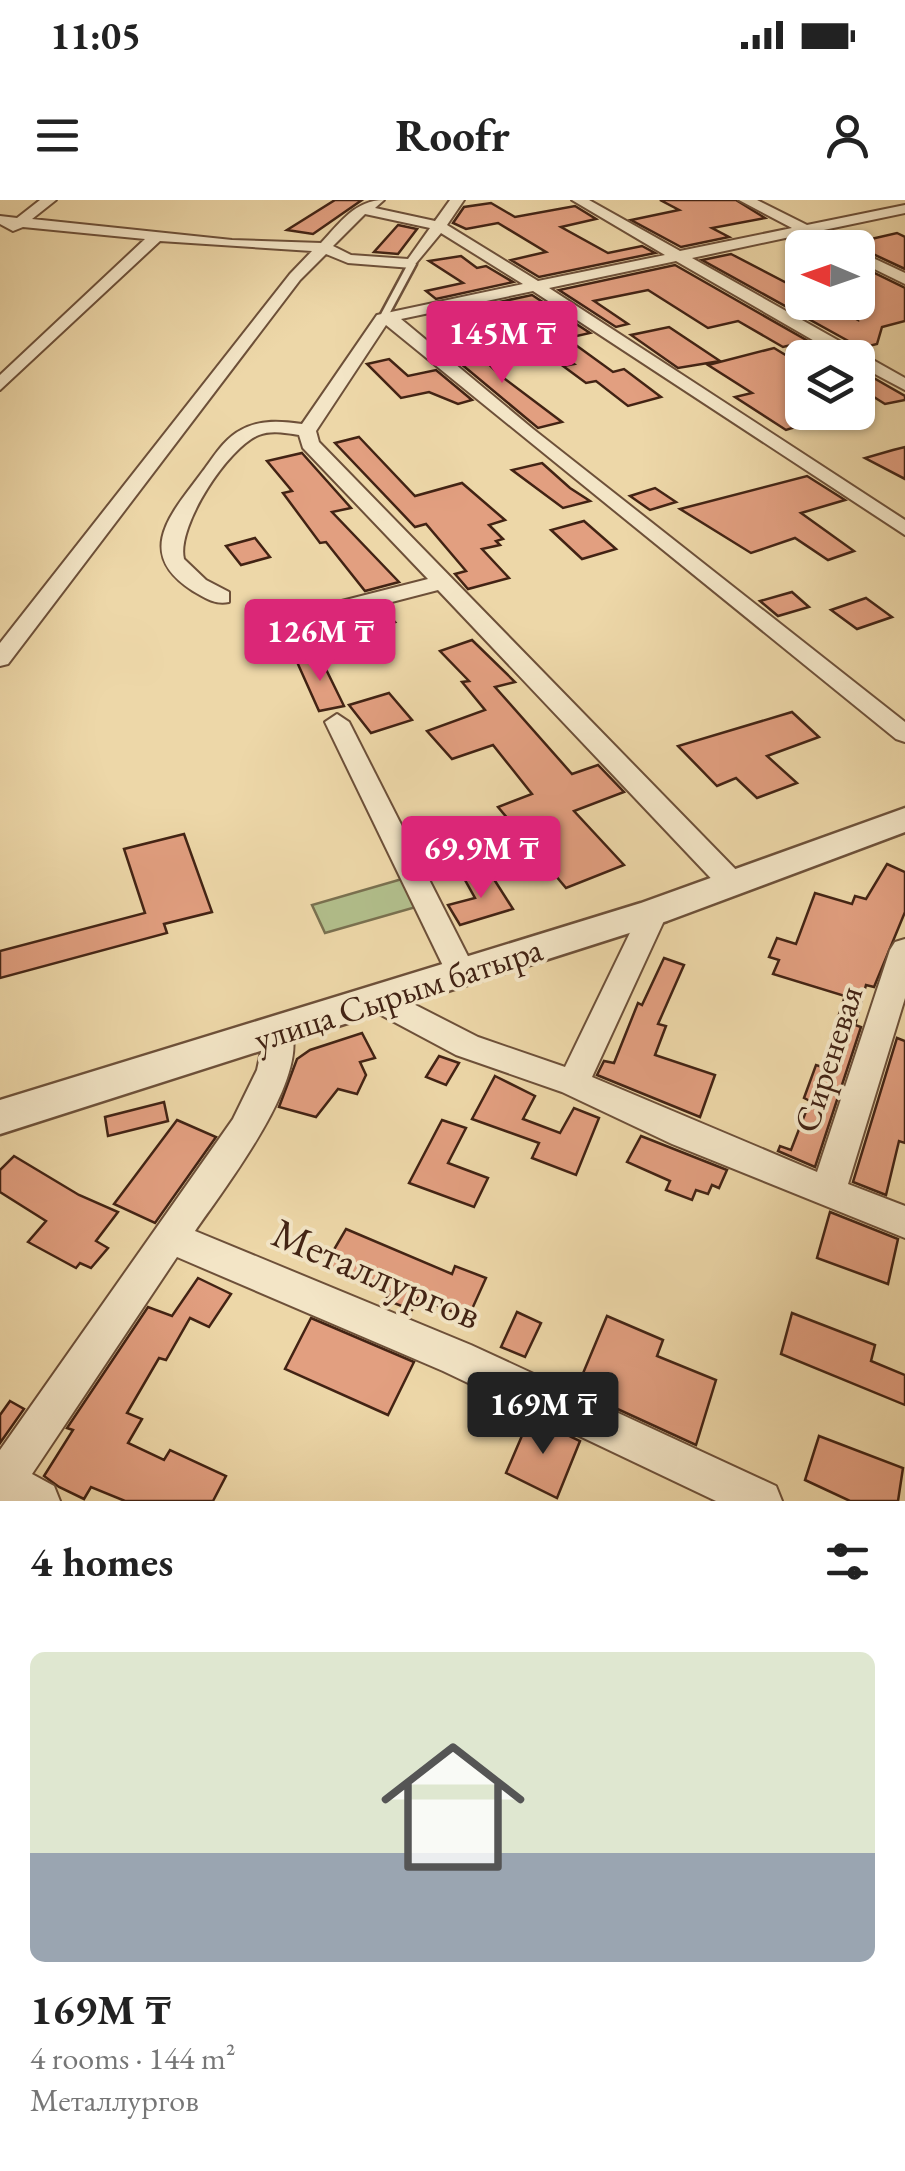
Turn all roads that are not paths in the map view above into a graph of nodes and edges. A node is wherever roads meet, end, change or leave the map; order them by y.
1 (49, 200) edge
2 (380, 200) edge
3 (457, 200) edge
4 (579, 200) edge
5 (746, 200) edge
6 (905, 209) edge
7 (362, 210) junction
8 (0, 220) edge
9 (20, 222) junction
10 (440, 226) junction
11 (806, 230) joint
12 (785, 234) edge
13 (157, 236) junction
14 (0, 238) edge
15 (323, 248) junction
16 (676, 257) junction
17 (875, 263) edge
18 (412, 264) junction
19 (905, 278) edge
20 (540, 286) junction
21 (383, 318) junction
22 (825, 340) edge
23 (875, 368) edge
24 (0, 385) edge
25 (905, 385) edge
26 (307, 431) junction
27 (905, 529) edge
28 (440, 583) junction
29 (221, 596) dead end
30 (330, 612) dead end
31 (0, 659) edge
32 (337, 722) dead end
33 (905, 734) edge
34 (905, 819) edge
35 (733, 884) junction
36 (654, 912) junction
37 (905, 950) edge
38 (462, 974) junction
39 (378, 1000) junction
40 (278, 1033) junction
41 (573, 1083) junction
42 (0, 1116) edge
43 (828, 1192) junction
44 (905, 1222) edge
45 (172, 1238) junction
46 (1, 1482) edge
47 (39, 1501) edge
48 (761, 1501) edge

1 - 9 street
2 - 7 street
3 - 10 street
4 - 16 street
5 - 11 street
6 - 11 street
7 - 10 street
7 - 15 street
8 - 9 street
9 - 13 street
9 - 14 street
10 - 18 street
10 - 20 street
12 - 16 street
13 - 15 street
13 - 24 street
15 - 18 street
15 - 31 street
16 - 20 street
16 - 22 street
17 - 19 street
18 - 21 lane
20 - 21 street
20 - 27 street
21 - 26 street
21 - 33 street
23 - 25 street
26 - 28 street
26 - 29 street
28 - 30 street
28 - 35 street
32 - 38 street
34 - 35 street, улица Сырым батыра
35 - 36 street, улица Сырым батыра
36 - 38 street, улица Сырым батыра
36 - 41 street
37 - 43 street, Сиреневая
38 - 39 street, улица Сырым батыра
39 - 40 street, улица Сырым батыра
39 - 41 street
40 - 42 street, улица Сырым батыра
40 - 45 street
41 - 43 street
43 - 44 street
45 - 46 street
45 - 48 street, Металлургов
46 - 47 street

